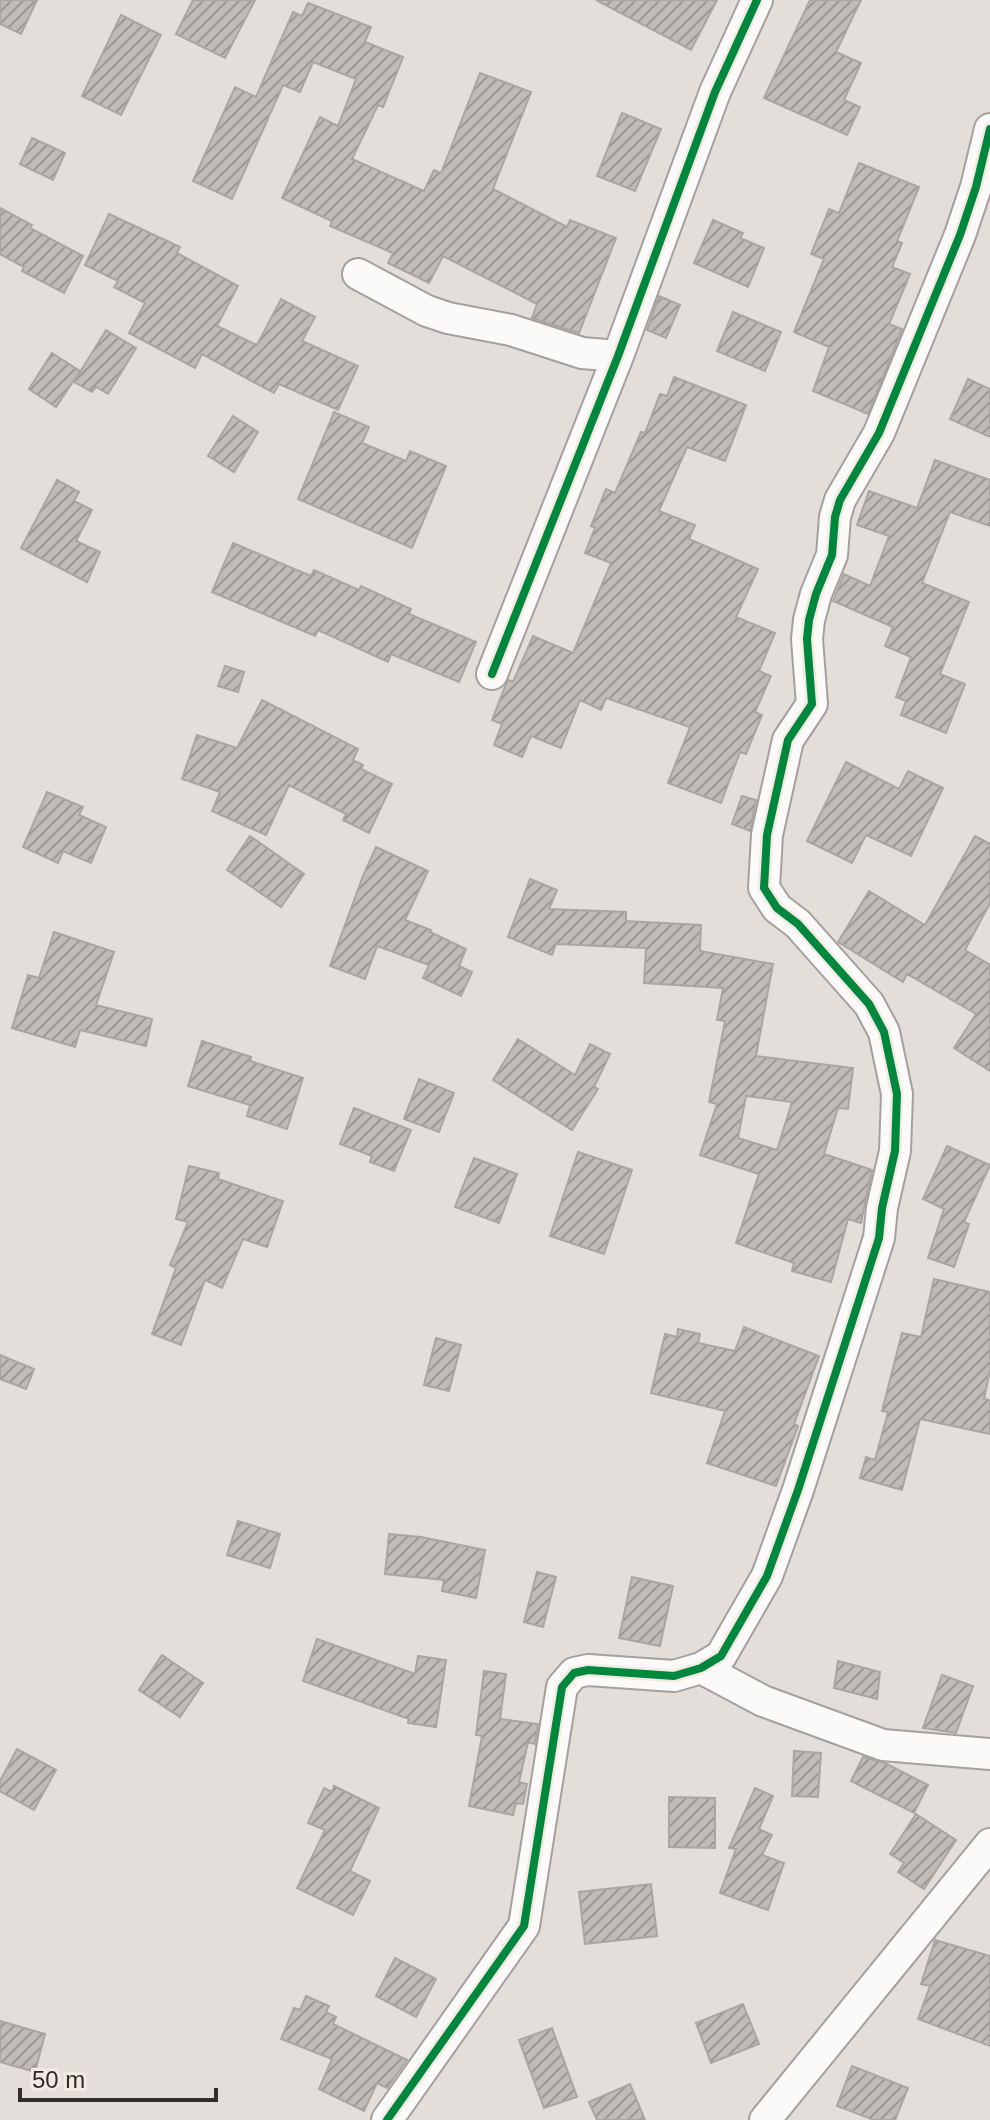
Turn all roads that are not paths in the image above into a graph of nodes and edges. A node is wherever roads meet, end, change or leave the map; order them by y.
1 (757, 0) edge
2 (990, 129) edge
3 (358, 274) dead end
4 (618, 356) junction
5 (492, 674) dead end
6 (701, 1668) junction
7 (990, 1754) edge
8 (990, 1844) edge
9 (387, 2120) edge
10 (765, 2120) edge

1 - 4 street
2 - 6 street
3 - 4 street
4 - 5 street
6 - 7 street
6 - 9 street
8 - 10 street

